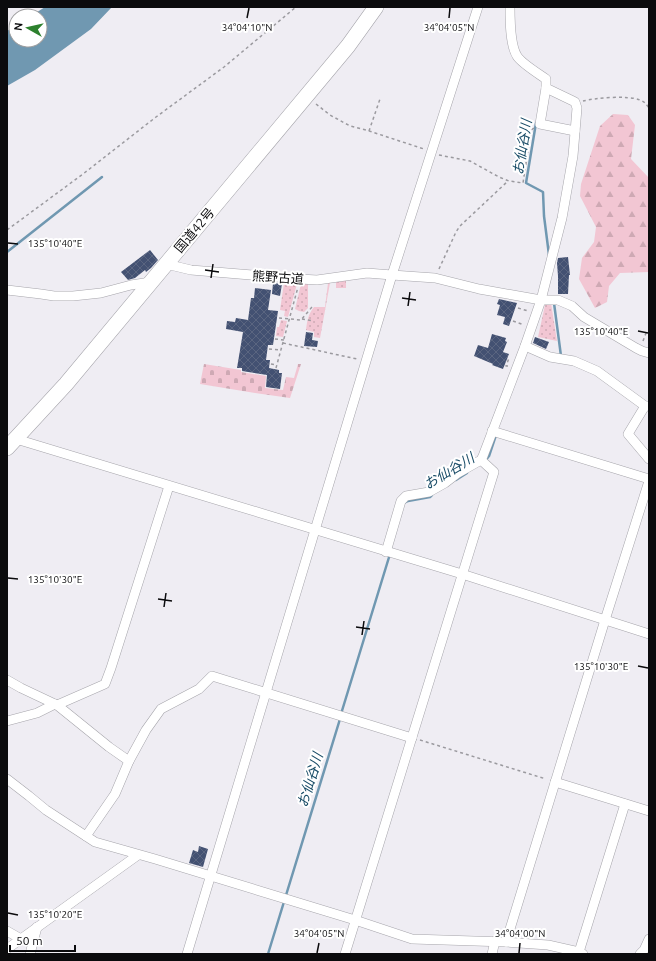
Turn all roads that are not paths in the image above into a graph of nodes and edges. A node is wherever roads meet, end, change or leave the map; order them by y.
1 (376, 7) edge
2 (478, 7) edge
3 (510, 7) edge
4 (546, 88) junction
5 (575, 131) junction
6 (166, 264) junction
7 (392, 275) junction
8 (151, 282) junction
9 (7, 290) edge
10 (541, 300) junction
11 (525, 346) junction
12 (649, 353) edge
13 (647, 406) edge
14 (492, 432) junction
15 (12, 444) edge
16 (481, 460) junction
17 (649, 460) edge
18 (649, 480) edge
19 (169, 486) junction
20 (315, 530) junction
21 (386, 552) junction
22 (462, 574) junction
23 (605, 620) junction
24 (649, 634) edge
25 (7, 680) edge
26 (266, 692) junction
27 (56, 705) junction
28 (7, 721) edge
29 (412, 738) junction
30 (128, 761) junction
31 (8, 781) edge
32 (555, 782) junction
33 (626, 804) junction
34 (649, 811) edge
35 (86, 836) junction
36 (138, 855) junction
37 (210, 876) junction
38 (355, 920) junction
39 (37, 927) junction
40 (7, 931) edge
41 (21, 939) junction
42 (649, 939) edge
43 (495, 942) junction
44 (506, 942) junction
45 (7, 949) edge
46 (582, 953) edge
47 (30, 954) edge
48 (186, 954) edge
49 (345, 954) edge
50 (492, 954) edge
51 (640, 954) edge

1 - 6 highway, 国道42号
2 - 7 street
3 - 4 street
4 - 5 street
4 - 5 street
5 - 10 street
6 - 7 street, 熊野古道
6 - 8 highway, 国道42号
7 - 10 street, 熊野古道
7 - 20 street
8 - 9 street
8 - 15 highway, 国道42号
10 - 11 street
10 - 12 street, 熊野古道
11 - 13 street
11 - 14 street
13 - 17 street
14 - 16 street
14 - 18 street
15 - 19 street
16 - 21 street
16 - 22 street
18 - 23 street
19 - 20 street
19 - 27 street
20 - 21 street
20 - 26 street
21 - 22 street
22 - 23 street
22 - 29 street
23 - 24 street
23 - 32 street
25 - 27 street
26 - 29 street
26 - 30 street
26 - 37 street
27 - 28 street
27 - 30 street
29 - 38 street
30 - 35 street
31 - 35 street
32 - 33 street
32 - 44 street
33 - 34 street
33 - 46 street
35 - 36 street
36 - 37 street
36 - 39 street
37 - 38 street
37 - 48 street
38 - 43 street
38 - 49 street
39 - 41 street
39 - 47 street
40 - 41 street
41 - 45 street
42 - 51 street
43 - 44 street
43 - 50 street
44 - 46 street

